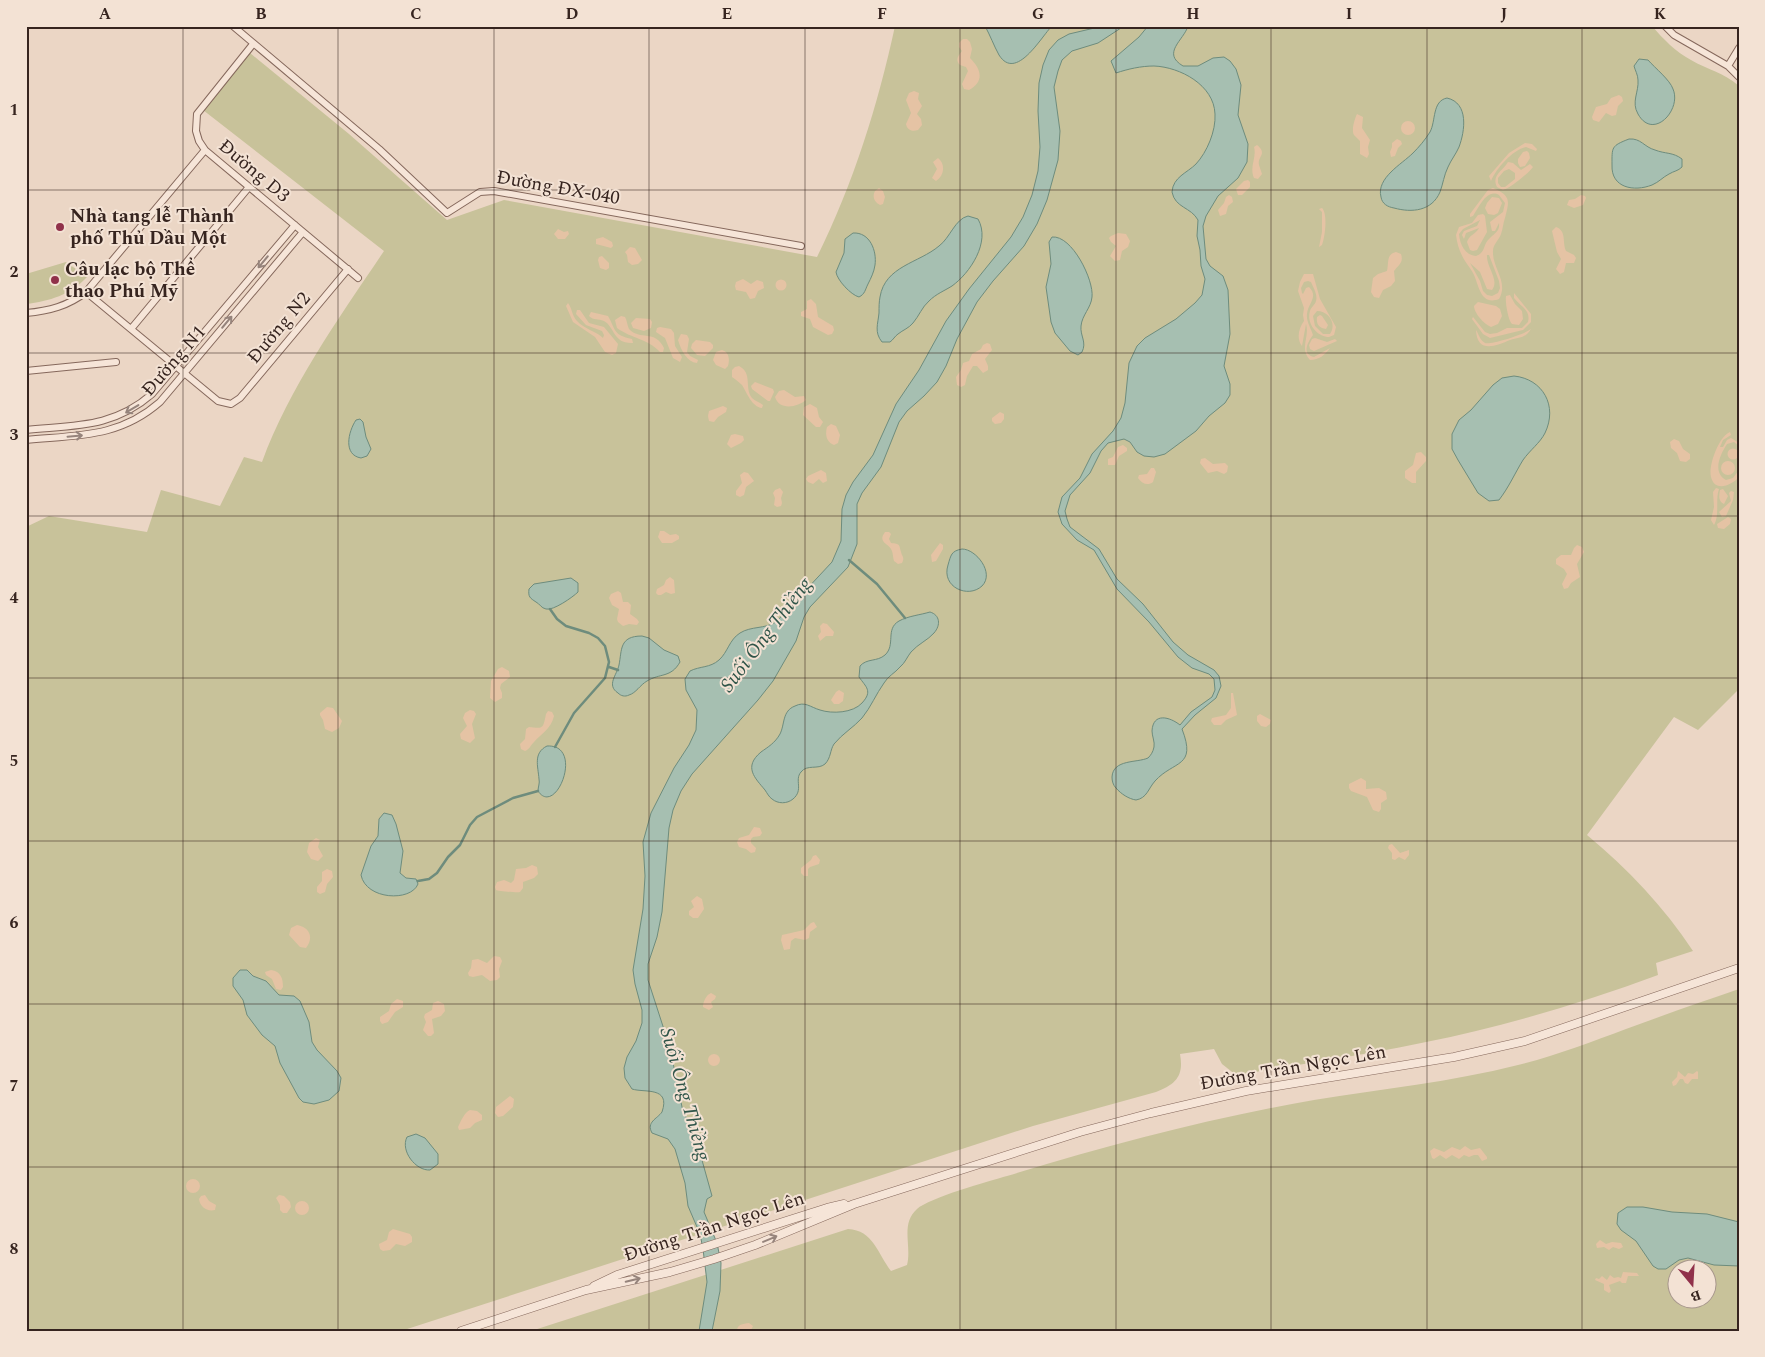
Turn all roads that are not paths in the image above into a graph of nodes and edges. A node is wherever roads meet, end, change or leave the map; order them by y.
1 (233, 26) edge
2 (1665, 26) edge
3 (253, 44) junction
4 (1739, 48) edge
5 (1728, 66) junction
6 (1739, 77) edge
7 (205, 150) junction
8 (249, 187) junction
9 (295, 225) junction
10 (303, 232) junction
11 (801, 246) dead end
12 (348, 269) junction
13 (358, 278) dead end
14 (86, 292) junction
15 (26, 313) edge
16 (131, 329) junction
17 (116, 362) dead end
18 (176, 366) junction
19 (26, 371) edge
20 (184, 373) junction
21 (26, 430) edge
22 (26, 440) edge
23 (1739, 968) edge
24 (854, 1204) junction
25 (586, 1290) junction
26 (461, 1331) edge

1 - 3 street, Đường ĐX-040
2 - 5 street
3 - 7 street, Đường D3
3 - 11 street, Đường ĐX-040
4 - 5 street
5 - 6 street
7 - 8 street, Đường D3
7 - 14 street
8 - 9 street, Đường D3
8 - 16 street
9 - 10 street, Đường D3
9 -> 18 street, Đường N1
10 - 12 street, Đường D3
20 -> 10 street, Đường N1
12 - 13 street, Đường D3
12 - 20 street, Đường N2
14 - 15 street
14 - 16 street
16 - 18 street
17 - 19 street
18 - 20 street
18 -> 21 street, Đường N1
22 -> 20 street, Đường N1
23 - 24 street, Đường Trần Ngọc Lên
24 - 25 street, Đường Trần Ngọc Lên
25 -> 24 street, Đường Trần Ngọc Lên
25 - 26 street, Đường Trần Ngọc Lên

